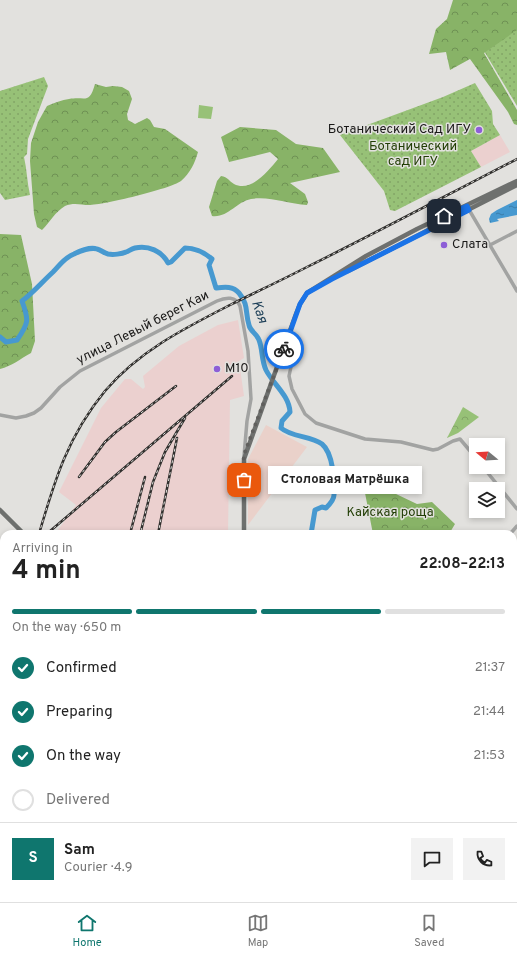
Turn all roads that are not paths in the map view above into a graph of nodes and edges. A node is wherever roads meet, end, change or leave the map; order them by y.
1 (517, 181) edge
2 (517, 186) edge
3 (468, 208) junction
4 (416, 230) junction
5 (517, 231) edge
6 (418, 236) junction
7 (490, 245) junction
8 (366, 256) junction
9 (367, 262) junction
10 (332, 279) junction
11 (517, 291) edge
12 (284, 350) junction
13 (0, 415) edge
14 (247, 421) junction
15 (256, 423) junction
16 (469, 450) edge
17 (244, 459) junction
18 (490, 474) edge
19 (517, 509) edge
20 (0, 510) edge
21 (20, 530) edge
22 (244, 530) edge

1 - 3 main road
2 - 3 main road
3 - 4 main road
3 - 6 main road
3 - 7 street
4 - 6 main road
4 - 8 main road
5 - 7 street
6 - 9 main road
7 - 11 street
8 - 9 main road
8 - 10 main road
9 - 10 main road
10 - 12 main road
12 - 15 main road
12 - 16 street
13 - 14 street, улица Левый берег Каи
14 - 15 street
14 - 17 street
15 - 17 main road
17 - 22 main road
18 - 19 street
20 - 21 main road

